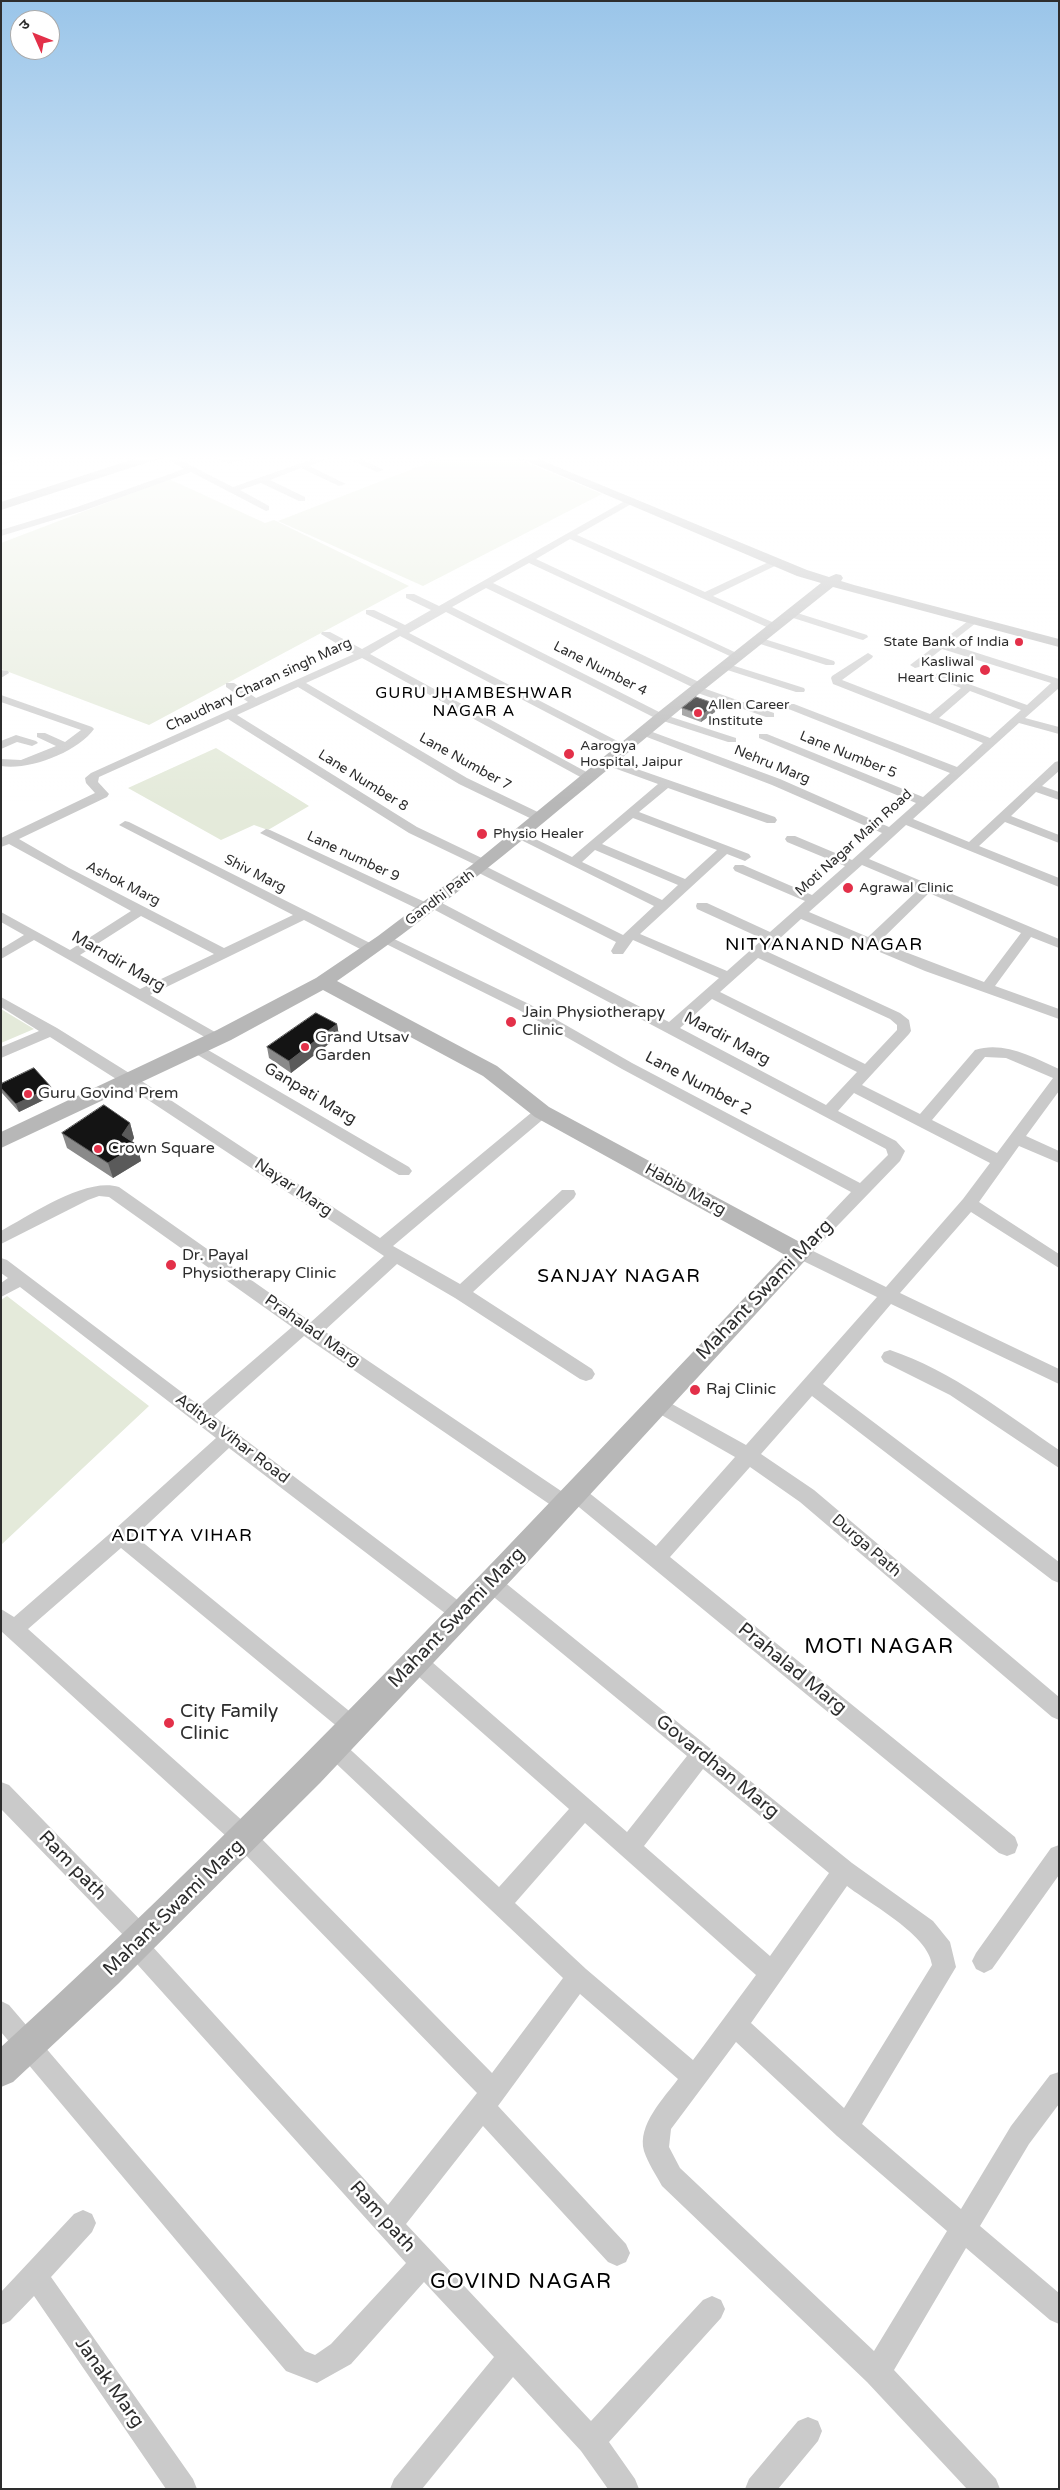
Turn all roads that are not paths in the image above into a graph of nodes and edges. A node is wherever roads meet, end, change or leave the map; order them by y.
1 (506, 572) edge
2 (555, 572) edge
3 (652, 572) edge
4 (755, 572) edge
5 (809, 572) edge
6 (815, 572) edge
7 (834, 580) junction
8 (486, 584) junction
9 (410, 596) dead end
10 (706, 596) junction
11 (443, 609) junction
12 (370, 612) dead end
13 (791, 614) junction
14 (972, 620) junction
15 (775, 627) junction
16 (405, 631) junction
17 (326, 634) dead end
18 (863, 637) dead end
19 (1059, 637) edge
20 (758, 640) junction
21 (1059, 643) edge
22 (941, 645) junction
23 (362, 654) junction
24 (868, 656) dead end
25 (732, 661) junction
26 (830, 663) dead end
27 (915, 665) dead end
28 (938, 676) dead end
29 (300, 684) junction
30 (230, 685) dead end
31 (1057, 685) edge
32 (969, 687) junction
33 (697, 688) junction
34 (800, 690) dead end
35 (1, 698) edge
36 (257, 703) junction
37 (790, 706) dead end
38 (1029, 709) junction
39 (230, 715) junction
40 (770, 715) dead end
41 (661, 717) junction
42 (1017, 719) junction
43 (930, 720) junction
44 (1059, 731) edge
45 (643, 732) junction
46 (41, 735) dead end
47 (763, 736) dead end
48 (732, 740) dead end
49 (990, 742) junction
50 (32, 743) dead end
51 (1, 746) edge
52 (64, 746) junction
53 (623, 748) junction
54 (1, 762) edge
55 (607, 762) junction
56 (1059, 764) edge
57 (957, 771) junction
58 (588, 777) junction
59 (666, 783) junction
60 (1034, 787) junction
61 (1059, 796) edge
62 (922, 801) junction
63 (631, 812) junction
64 (1003, 817) junction
65 (540, 818) junction
66 (903, 819) junction
67 (771, 820) dead end
68 (125, 825) dead end
69 (889, 832) junction
70 (266, 833) dead end
71 (519, 836) junction
72 (791, 838) dead end
73 (1059, 839) edge
74 (5, 841) edge
75 (594, 846) junction
76 (971, 847) junction
77 (725, 849) junction
78 (855, 861) junction
79 (575, 862) junction
80 (482, 866) junction
81 (1059, 883) edge
82 (687, 884) junction
83 (927, 888) junction
84 (813, 900) junction
85 (430, 906) junction
86 (664, 906) junction
87 (702, 906) dead end
88 (141, 910) junction
89 (799, 913) junction
90 (304, 915) junction
91 (1, 916) edge
92 (1029, 931) junction
93 (34, 934) junction
94 (772, 938) junction
95 (625, 942) junction
96 (378, 944) junction
97 (870, 944) junction
98 (1059, 944) edge
99 (757, 952) junction
100 (1, 954) edge
101 (224, 954) junction
102 (71, 955) junction
103 (729, 977) junction
104 (323, 982) junction
105 (986, 989) junction
106 (711, 993) junction
107 (141, 994) junction
108 (1, 1001) edge
109 (1059, 1014) edge
110 (670, 1029) junction
111 (52, 1031) junction
112 (217, 1039) junction
113 (196, 1048) junction
114 (1, 1053) edge
115 (867, 1071) junction
116 (1059, 1075) edge
117 (129, 1080) junction
118 (1059, 1080) edge
119 (853, 1086) junction
120 (542, 1112) junction
121 (828, 1112) junction
122 (923, 1121) junction
123 (1016, 1138) junction
124 (1, 1141) edge
125 (897, 1151) joint
126 (1059, 1158) edge
127 (999, 1160) junction
128 (404, 1171) dead end
129 (861, 1190) junction
130 (568, 1194) dead end
131 (969, 1203) junction
132 (1, 1238) edge
133 (388, 1251) junction
134 (801, 1252) junction
135 (1059, 1262) edge
136 (1, 1264) edge
137 (20, 1279) junction
138 (1, 1292) edge
139 (461, 1294) junction
140 (890, 1295) junction
141 (308, 1329) junction
142 (890, 1357) dead end
143 (586, 1374) dead end
144 (1059, 1377) edge
145 (811, 1386) junction
146 (657, 1404) junction
147 (202, 1415) junction
148 (229, 1437) junction
149 (747, 1455) junction
150 (1059, 1460) edge
151 (570, 1499) junction
152 (120, 1536) junction
153 (657, 1558) junction
154 (1059, 1574) edge
155 (491, 1583) junction
156 (461, 1614) junction
157 (8, 1624) edge
158 (417, 1662) junction
159 (1059, 1710) edge
160 (352, 1726) junction
161 (333, 1747) junction
162 (701, 1755) junction
163 (1, 1793) edge
164 (584, 1808) junction
165 (246, 1839) junction
166 (1007, 1845) dead end
167 (629, 1847) junction
168 (1059, 1856) edge
169 (844, 1871) junction
170 (500, 1903) junction
171 (140, 1943) junction
172 (984, 1961) dead end
173 (772, 1973) junction
174 (578, 1977) junction
175 (1, 2013) edge
176 (735, 2025) junction
177 (30, 2044) junction
178 (1, 2070) edge
179 (694, 2078) junction
180 (1059, 2084) edge
181 (488, 2100) junction
182 (846, 2127) junction
183 (83, 2223) dead end
184 (388, 2224) junction
185 (962, 2229) junction
186 (617, 2253) dead end
187 (424, 2263) junction
188 (36, 2277) junction
189 (712, 2309) dead end
190 (1, 2312) edge
191 (1059, 2312) edge
192 (512, 2357) junction
193 (877, 2372) junction
194 (808, 2431) dead end
195 (592, 2441) junction
196 (182, 2489) edge
197 (404, 2489) edge
198 (625, 2489) edge
199 (758, 2489) edge
200 (986, 2489) edge

1 - 8 street, Chaudhary Charan singh Marg
2 - 25 street
3 - 10 street
4 - 10 street
5 - 7 street
6 - 7 street
7 - 13 street, Gandhi Path
7 - 14 street
7 - 19 street
8 - 11 street, Chaudhary Charan singh Marg
8 - 33 street
9 - 11 street, Lane Number 4
10 - 15 street
11 - 16 street, Chaudhary Charan singh Marg
11 - 41 street, Lane Number 4
12 - 16 street
13 - 15 street, Gandhi Path
13 - 18 street
14 - 21 street
14 - 22 street
15 - 20 street, Gandhi Path
16 - 23 street, Chaudhary Charan singh Marg
16 - 53 street
17 - 23 street
20 - 25 street, Gandhi Path
20 - 26 street
22 - 27 street
22 - 31 street
23 - 29 street, Chaudhary Charan singh Marg
23 - 58 street
24 - 43 street
25 - 33 street, Gandhi Path
25 - 34 street
28 - 32 street
29 - 36 street, Chaudhary Charan singh Marg
29 - 65 street, Lane Number 7
30 - 36 street
31 - 38 street, Moti Nagar Main Road
32 - 38 street
32 - 43 street
33 - 40 street
33 - 41 street, Gandhi Path
35 - 52 street
36 - 39 street, Chaudhary Charan singh Marg
37 - 57 street
38 - 42 street, Moti Nagar Main Road
39 - 74 street, Chaudhary Charan singh Marg
39 - 80 street, Lane Number 8
41 - 45 street, Gandhi Path
41 - 48 street
42 - 44 street
42 - 49 street, Moti Nagar Main Road
43 - 49 street
45 - 53 street, Gandhi Path
45 - 69 street, Nehru Marg
46 - 52 street
47 - 62 street, Lane Number 5
49 - 57 street, Moti Nagar Main Road
50 - 51 street
52 - 54 street
53 - 55 street, Gandhi Path
55 - 58 street, Gandhi Path
55 - 59 street
56 - 60 street
57 - 62 street, Moti Nagar Main Road
58 - 65 street, Gandhi Path
59 - 63 street
59 - 67 street
60 - 61 street
60 - 64 street
62 - 66 street, Moti Nagar Main Road
63 - 75 street
63 - 77 street
64 - 73 street
64 - 76 street
65 - 71 street, Gandhi Path
66 - 69 street, Moti Nagar Main Road
66 - 76 street
68 - 90 street, Shiv Marg
69 - 78 street, Moti Nagar Main Road
70 - 85 street, Lane number 9
71 - 79 street
71 - 80 street, Gandhi Path
72 - 78 street
74 - 88 street, Ashok Marg
75 - 79 street
75 - 82 street
76 - 81 street
77 - 82 street
77 - 84 street
78 - 83 street
78 - 84 street, Moti Nagar Main Road
79 - 86 street
80 - 85 street, Gandhi Path
80 - 95 street, Lane Number 8
82 - 86 street
83 - 92 street
83 - 97 street
84 - 89 street, Moti Nagar Main Road
85 - 96 street, Gandhi Path
85 - 110 street, Mardir Marg
86 - 95 street
87 - 94 street
88 - 101 street, Ashok Marg
88 - 102 street
89 - 94 street, Moti Nagar Main Road
89 - 97 street
90 - 96 street, Shiv Marg
90 - 101 street
91 - 93 street, Marndir Marg
92 - 98 street
92 - 105 street
93 - 100 street
93 - 102 street, Marndir Marg
94 - 99 street, Moti Nagar Main Road
95 - 103 street, Lane Number 8
96 - 104 street, Gandhi Path
96 - 129 street, Lane Number 2
97 - 105 street
99 - 103 street, Moti Nagar Main Road
99 - 115 street
101 - 107 street
102 - 107 street, Marndir Marg
103 - 106 street, Moti Nagar Main Road
104 - 112 street, Gandhi Path
104 - 120 street, Habib Marg
105 - 109 street
106 - 110 street, Moti Nagar Main Road
106 - 115 street
107 - 112 street, Marndir Marg
108 - 111 street, Nayar Marg
110 - 121 street, Mardir Marg
111 - 114 street
111 - 117 street, Nayar Marg
112 - 113 street, Gandhi Path
113 - 117 street, Gandhi Path
113 - 128 street, Ganpati Marg
115 - 119 street
116 - 122 street
117 - 124 street, Gandhi Path
117 - 133 street, Nayar Marg
118 - 123 street
119 - 121 street
119 - 122 street
120 - 133 street
120 - 134 street, Habib Marg
121 - 125 street, Mardir Marg
122 - 127 street
123 - 126 street
123 - 127 street
125 - 129 street, Mahant Swami Marg
127 - 131 street
129 - 134 street, Mahant Swami Marg
130 - 139 street
131 - 135 street
131 - 140 street
132 - 141 street, Prahalad Marg
133 - 139 street, Nayar Marg
133 - 141 street
134 - 140 street, Habib Marg
134 - 146 street, Mahant Swami Marg
136 - 137 street, Aditya Vihar Road
137 - 138 street
137 - 147 street, Aditya Vihar Road
139 - 143 street, Nayar Marg
140 - 144 street, Habib Marg
140 - 145 street
141 - 147 street
141 - 151 street, Prahalad Marg
142 - 150 street
145 - 149 street
145 - 154 street
146 - 149 street, Durga Path
146 - 151 street, Mahant Swami Marg
147 - 148 street, Aditya Vihar Road
148 - 152 street
148 - 156 street, Aditya Vihar Road
149 - 153 street
149 - 159 street, Durga Path
151 - 153 street, Prahalad Marg
151 - 155 street, Mahant Swami Marg
152 - 157 street
152 - 160 street
153 - 166 street, Prahalad Marg
155 - 156 street, Mahant Swami Marg
155 - 162 street, Govardhan Marg
156 - 158 street, Mahant Swami Marg
157 - 165 street
158 - 160 street, Mahant Swami Marg
158 - 164 street
160 - 161 street, Mahant Swami Marg
161 - 165 street, Mahant Swami Marg
161 - 170 street
162 - 167 street
162 - 169 street, Govardhan Marg
163 - 171 street, Ram path
164 - 167 street
164 - 170 street
165 - 171 street, Mahant Swami Marg
165 - 181 street
167 - 173 street
168 - 172 street
169 - 173 street
169 - 182 street, Govardhan Marg
170 - 174 street
171 - 177 street, Mahant Swami Marg
171 - 184 street, Ram path
173 - 176 street
174 - 179 street
174 - 181 street
175 - 177 street
176 - 179 street
176 - 182 street
177 - 178 street, Mahant Swami Marg
177 - 187 street
179 - 193 street
180 - 185 street
181 - 184 street
181 - 186 street
182 - 185 street
183 - 188 street
184 - 187 street, Ram path
185 - 191 street
185 - 193 street
187 - 192 street, Ram path
188 - 190 street
188 - 196 street, Janak Marg
189 - 195 street
192 - 195 street, Ram path
192 - 197 street
193 - 200 street
194 - 199 street
195 - 198 street, Ram path

